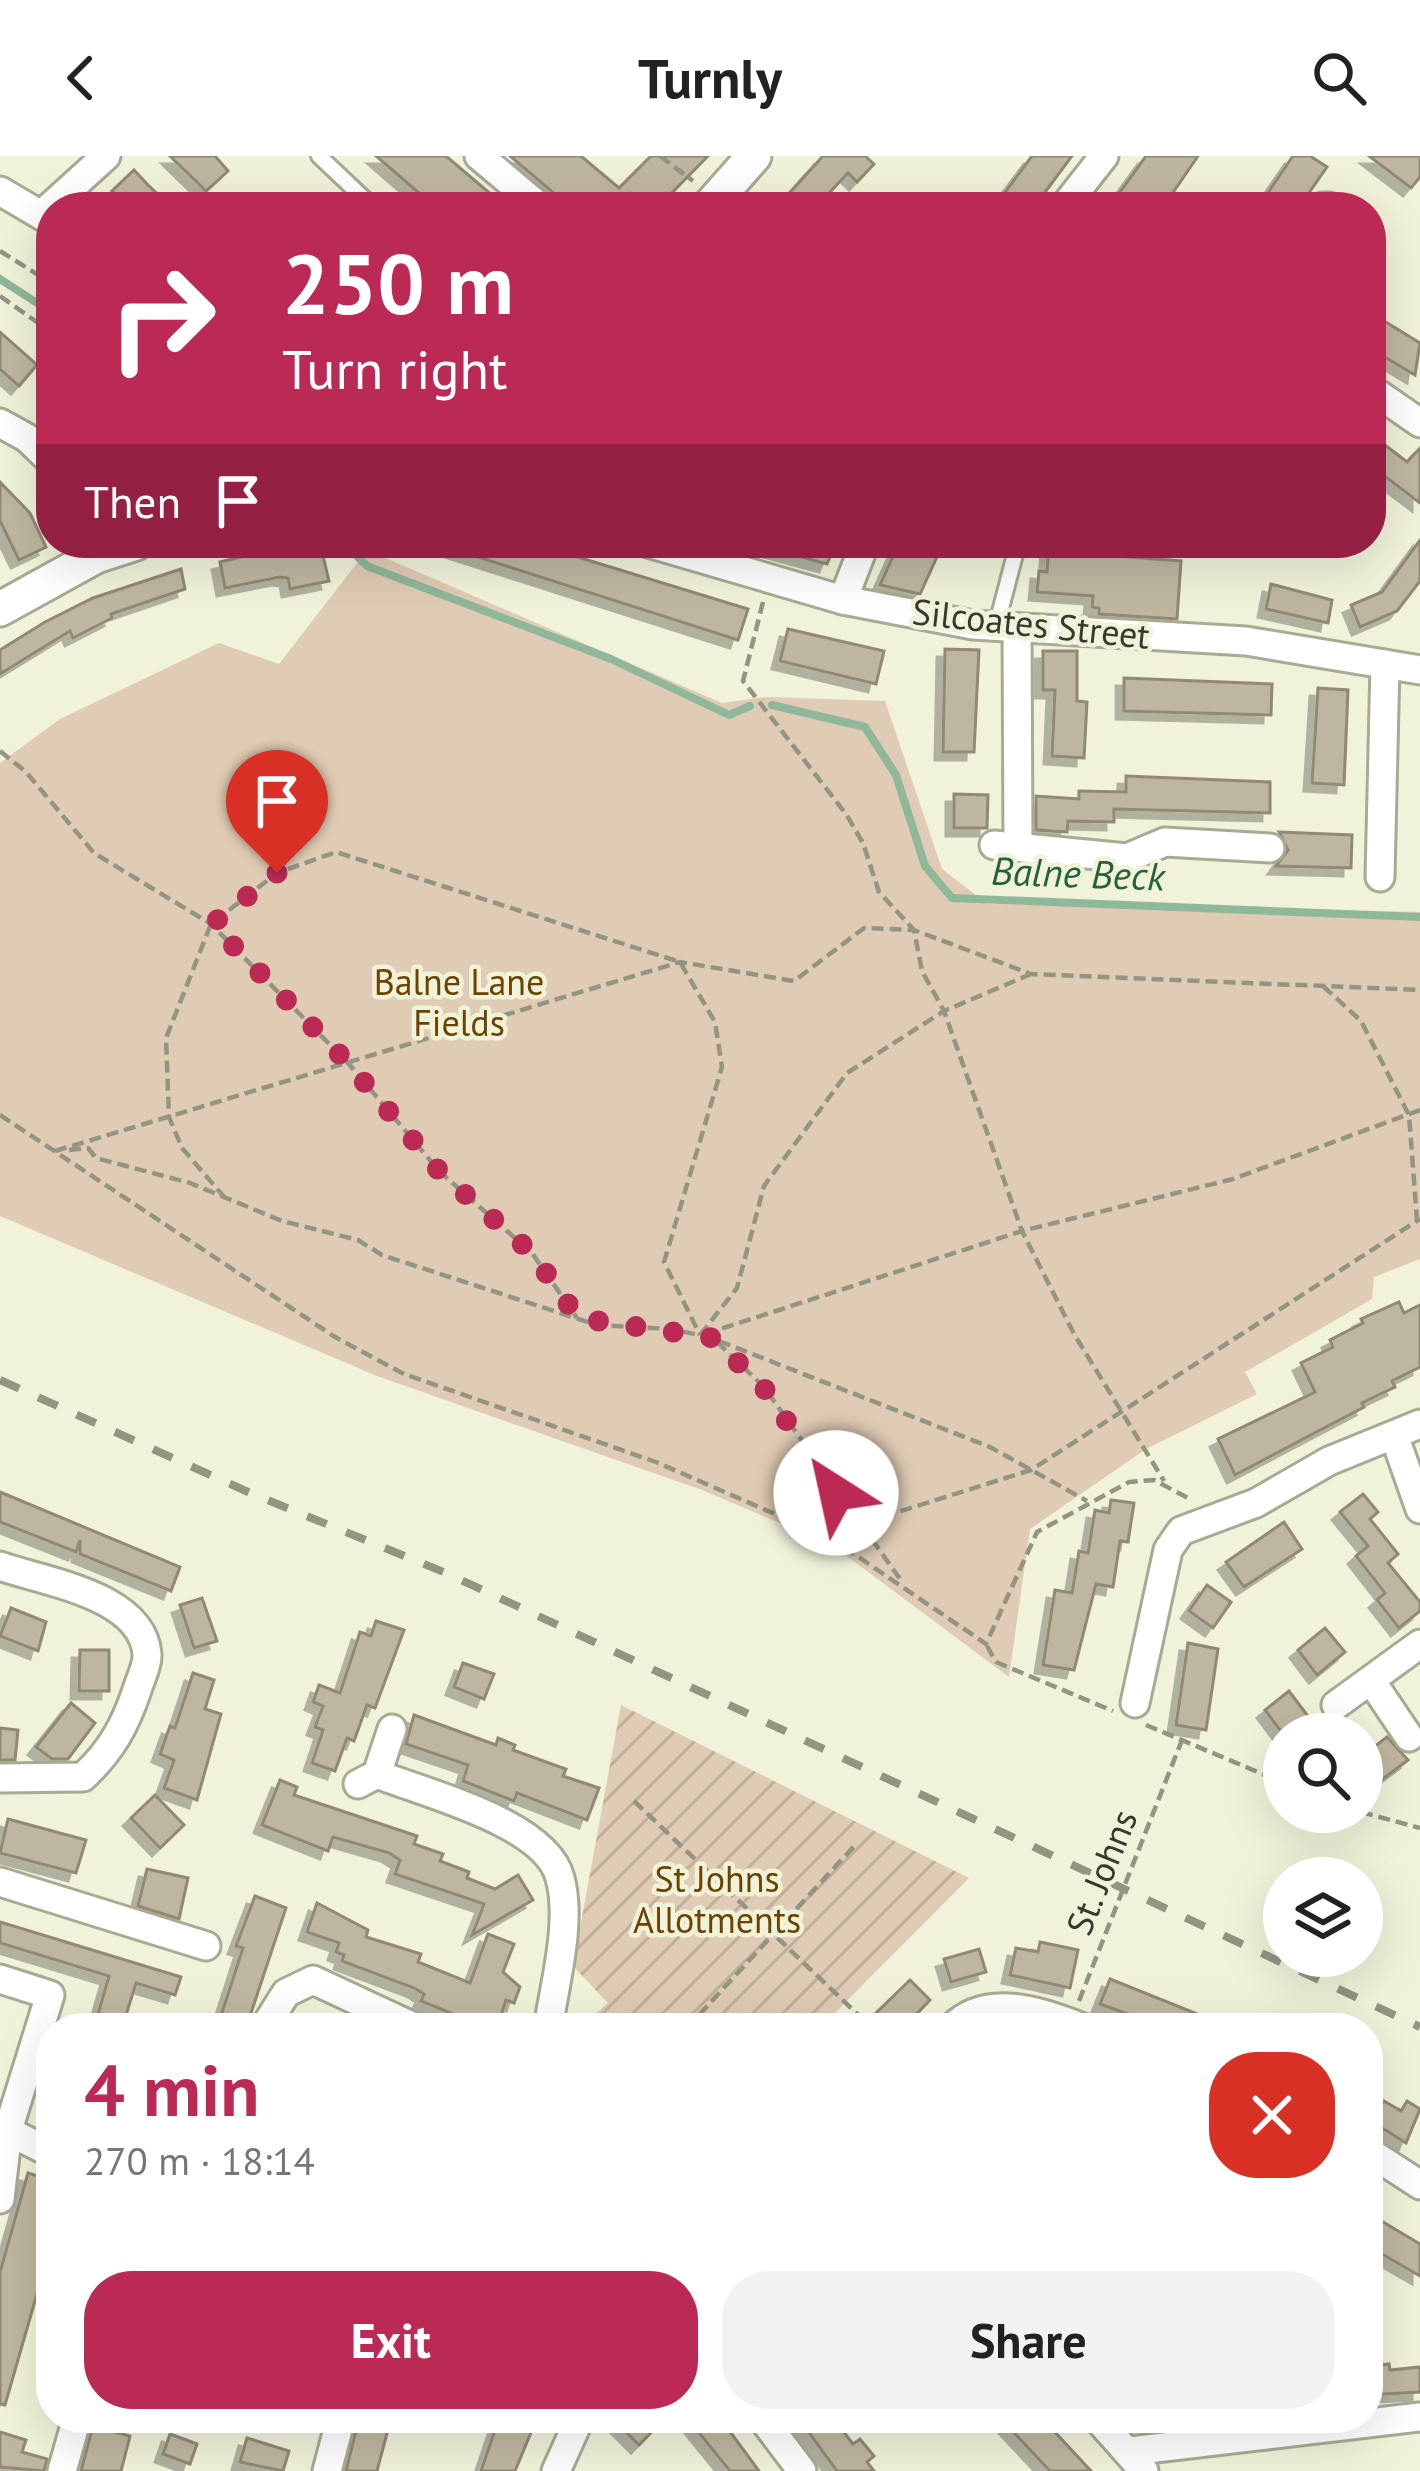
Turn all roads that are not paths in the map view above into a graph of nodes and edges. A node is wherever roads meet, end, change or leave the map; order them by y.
1 (106, 156) edge
2 (320, 156) edge
3 (479, 156) edge
4 (754, 156) edge
5 (1104, 156) edge
6 (0, 191) edge
7 (71, 192) edge
8 (357, 192) edge
9 (522, 192) edge
10 (723, 192) edge
11 (1076, 192) edge
12 (36, 212) edge
13 (1386, 399) edge
14 (0, 423) edge
15 (1420, 423) edge
16 (36, 450) edge
17 (80, 558) edge
18 (725, 558) edge
19 (859, 558) edge
20 (1016, 558) edge
21 (843, 600) junction
22 (0, 609) edge
23 (1007, 627) junction
24 (1409, 662) edge
25 (1270, 848) dead end
26 (1380, 877) dead end
27 (1420, 1424) edge
28 (1395, 1438) junction
29 (1294, 1479) junction
30 (1312, 1503) dead end
31 (1420, 1510) edge
32 (0, 1566) edge
33 (1420, 1644) edge
34 (1372, 1682) junction
35 (1336, 1705) dead end
36 (1131, 1713) road end
37 (392, 1730) dead end
38 (1409, 1737) dead end
39 (0, 1778) edge
40 (0, 1882) edge
41 (206, 1946) dead end
42 (0, 1979) edge
43 (44, 2013) edge
44 (273, 2013) edge
45 (390, 2013) edge
46 (556, 2013) edge
47 (1005, 2013) edge
48 (1043, 2013) edge
49 (36, 2036) edge
50 (4, 2128) edge
51 (36, 2145) edge
52 (1383, 2161) edge
53 (1420, 2185) edge
54 (0, 2199) edge
55 (1420, 2417) edge
56 (1383, 2423) edge
57 (73, 2433) edge
58 (337, 2433) edge
59 (573, 2433) edge
60 (773, 2433) edge
61 (1111, 2433) edge
62 (1317, 2433) edge
63 (1137, 2461) edge
64 (62, 2471) edge
65 (327, 2471) edge
66 (556, 2471) edge
67 (802, 2471) edge

1 - 7 street
2 - 8 lane
3 - 9 street
4 - 10 street
5 - 11 street
6 - 12 street
13 - 15 street
14 - 16 street
17 - 22 street
18 - 21 street, Silcoates Street
19 - 21 street
20 - 23 lane
21 - 23 street, Silcoates Street
23 - 24 street, Silcoates Street
23 - 25 street
24 - 26 street
27 - 28 street
28 - 29 street
28 - 31 street
29 - 30 street
29 - 36 street
32 - 39 street
33 - 34 street
34 - 35 street
34 - 38 street
37 - 46 street
40 - 41 street
42 - 43 street
44 - 45 street
47 - 48 street
49 - 50 street
50 - 51 street
50 - 54 street
52 - 53 street
55 - 56 street
57 - 64 street
58 - 65 street
59 - 66 street
60 - 67 street
61 - 63 street
62 - 63 street

